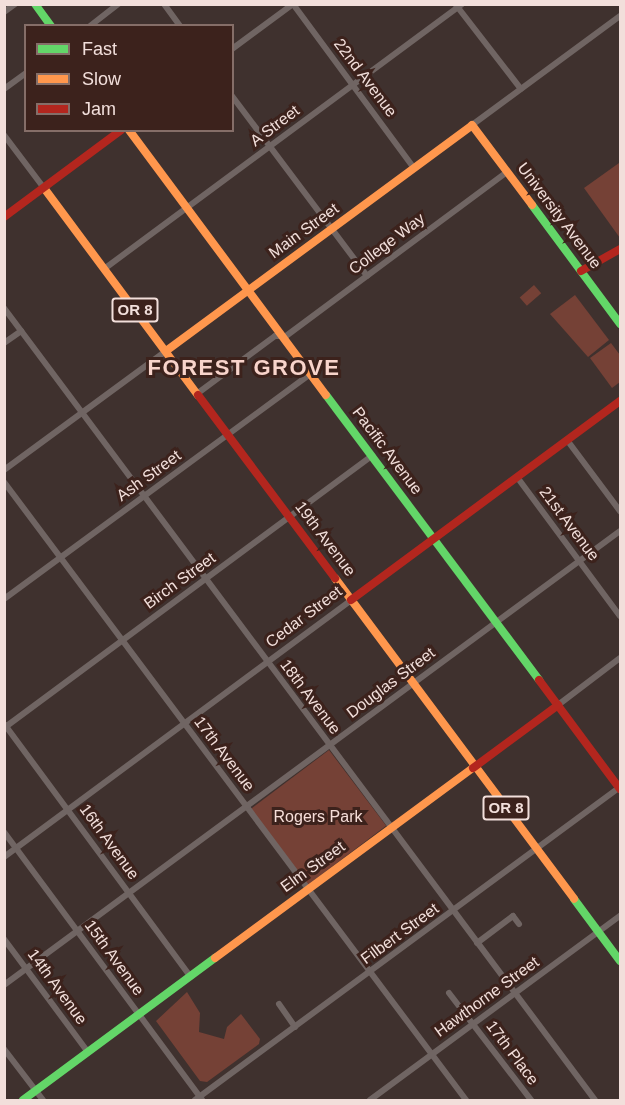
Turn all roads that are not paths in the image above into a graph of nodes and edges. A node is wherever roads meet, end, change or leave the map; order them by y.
1 (15, 4) edge
2 (35, 4) edge
3 (118, 4) edge
4 (164, 4) edge
5 (293, 4) edge
6 (459, 5) edge
7 (4, 12) edge
8 (621, 16) edge
9 (50, 24) edge
10 (93, 24) edge
11 (179, 24) edge
12 (234, 48) edge
13 (24, 74) edge
14 (353, 85) junction
15 (4, 89) edge
16 (520, 89) junction
17 (234, 99) edge
18 (472, 125) junction
19 (110, 132) edge
20 (119, 132) edge
21 (130, 132) edge
22 (4, 135) edge
23 (108, 141) junction
24 (270, 146) junction
25 (414, 168) junction
26 (507, 172) junction
27 (44, 188) junction
28 (186, 208) junction
29 (4, 217) edge
30 (332, 229) junction
31 (621, 249) edge
32 (104, 269) junction
33 (581, 271) junction
34 (367, 276) junction
35 (248, 291) junction
36 (4, 309) edge
37 (621, 324) edge
38 (21, 330) junction
39 (282, 336) junction
40 (4, 343) edge
41 (166, 351) junction
42 (310, 374) junction
43 (198, 393) junction
44 (620, 403) edge
45 (82, 412) junction
46 (228, 435) junction
47 (567, 440) junction
48 (372, 456) junction
49 (4, 470) edge
50 (517, 477) junction
51 (4, 482) edge
52 (144, 496) junction
53 (621, 511) edge
54 (290, 517) junction
55 (621, 531) edge
56 (434, 539) junction
57 (61, 558) junction
58 (580, 561) junction
59 (206, 579) junction
60 (4, 599) edge
61 (351, 600) junction
62 (621, 616) edge
63 (496, 622) junction
64 (123, 640) junction
65 (621, 658) edge
66 (268, 663) junction
67 (414, 683) junction
68 (558, 705) junction
69 (185, 724) junction
70 (5, 726) edge
71 (330, 746) junction
72 (475, 765) junction
73 (620, 788) edge
74 (247, 807) junction
75 (68, 810) junction
76 (391, 828) junction
77 (4, 832) edge
78 (16, 848) junction
79 (537, 848) junction
80 (4, 857) edge
81 (308, 890) junction
82 (129, 893) junction
83 (454, 911) junction
84 (621, 916) edge
85 (519, 924) dead end
86 (77, 931) junction
87 (599, 932) junction
88 (4, 939) edge
89 (477, 943) junction
90 (621, 961) edge
91 (27, 969) junction
92 (370, 973) junction
93 (191, 977) junction
94 (4, 985) edge
95 (449, 993) dead end
96 (515, 994) junction
97 (279, 1004) dead end
98 (139, 1015) junction
99 (474, 1024) junction
100 (295, 1027) junction
101 (4, 1049) edge
102 (88, 1052) junction
103 (432, 1055) junction
104 (36, 1091) junction
105 (199, 1099) edge
106 (23, 1101) edge
107 (43, 1101) edge
108 (370, 1101) edge
109 (466, 1101) edge
110 (531, 1101) edge
111 (595, 1101) edge

1 - 7 street
2 - 9 main road
3 - 10 street
4 - 11 street
5 - 12 street
5 - 14 street, 22nd Avenue
6 - 14 street, A Street
6 - 16 street
8 - 16 street, Main Street
13 - 15 street
14 - 24 street, A Street
14 - 25 street, 22nd Avenue
16 - 18 street, Main Street
17 - 24 street
18 - 25 main road, Main Street
18 - 26 main road, University Avenue
19 - 23 main road
20 - 23 main road
21 - 28 main road, Pacific Avenue
22 - 27 street, 19th Avenue
23 - 27 main road
24 - 28 street, A Street
24 - 30 street
25 - 30 main road, Main Street
26 - 33 main road, University Avenue
26 - 34 street, College Way
27 - 29 main road
27 - 32 main road, 19th Avenue / OR 8
28 - 32 street, A Street
28 - 35 main road, Pacific Avenue
30 - 34 street
30 - 35 main road, Main Street
31 - 33 main road
32 - 41 main road, 19th Avenue / OR 8
33 - 37 main road, University Avenue
34 - 39 street, College Way
35 - 39 main road, Pacific Avenue
35 - 41 main road, Main Street
36 - 38 street, 18th Avenue
38 - 40 street
38 - 45 street, 18th Avenue
39 - 42 main road, Pacific Avenue
39 - 43 street, College Way
41 - 43 main road, 19th Avenue / OR 8
41 - 45 street, Main Street
42 - 46 street, Ash Street
42 - 48 main road, Pacific Avenue
43 - 46 main road, 19th Avenue / OR 8
44 - 47 main road, Cedar Street
45 - 49 street, Main Street
45 - 52 street, 18th Avenue
46 - 52 street, Ash Street
46 - 54 main road, 19th Avenue / OR 8
47 - 50 main road, Cedar Street
47 - 53 street
48 - 54 street, Birch Street
48 - 56 main road, Pacific Avenue
50 - 56 main road, Cedar Street
50 - 58 street, 21st Avenue
51 - 57 street, 17th Avenue
52 - 57 street, Ash Street
52 - 59 street, 18th Avenue
54 - 59 street, Birch Street
54 - 61 main road, 19th Avenue / OR 8
55 - 58 street, Douglas Street
56 - 61 main road, Cedar Street
56 - 63 main road, Pacific Avenue
57 - 60 street, Ash Street
57 - 64 street, 17th Avenue
58 - 62 street, 21st Avenue
58 - 63 street, Douglas Street
59 - 64 street, Birch Street
59 - 66 street, 18th Avenue
61 - 66 street, Cedar Street
61 - 67 main road, 19th Avenue / OR 8
63 - 67 street, Douglas Street
63 - 68 main road, Pacific Avenue
64 - 69 street, 17th Avenue
64 - 70 street, Birch Street
65 - 68 street, Elm Street
66 - 69 street, Cedar Street
66 - 71 street, 18th Avenue
67 - 71 street, Douglas Street
67 - 72 main road, 19th Avenue / OR 8
68 - 72 main road, Elm Street
68 - 73 main road, Pacific Avenue
69 - 74 street, 17th Avenue
69 - 75 street, Cedar Street
70 - 75 street, 16th Avenue
71 - 74 street, Douglas Street
71 - 76 street, 18th Avenue
72 - 76 main road, Elm Street
72 - 79 main road, 19th Avenue / OR 8
73 - 79 street, Filbert Street
74 - 81 street, 17th Avenue
74 - 82 street, Douglas Street
75 - 78 street, Cedar Street
75 - 82 street, 16th Avenue
76 - 81 main road, Elm Street
76 - 83 street, 18th Avenue
77 - 78 street, 15th Avenue
78 - 80 street, Cedar Street
78 - 86 street, 15th Avenue
79 - 83 street, Filbert Street
79 - 87 main road, 19th Avenue / OR 8
81 - 92 street, 17th Avenue
81 - 93 main road, Elm Street
82 - 86 street, Douglas Street
82 - 93 street, 16th Avenue
83 - 89 street, 18th Avenue
83 - 92 street, Filbert Street
84 - 87 street, Hawthorne Street
85 - 89 street
86 - 91 street, Douglas Street
86 - 98 street, 15th Avenue
87 - 90 main road, 19th Avenue / OR 8
87 - 96 street, Hawthorne Street
88 - 91 street, 14th Avenue
89 - 96 street, 18th Avenue
91 - 94 street, Douglas Street
91 - 102 street, 14th Avenue
92 - 100 street, Filbert Street
92 - 103 street, 17th Avenue
93 - 98 main road, Elm Street
95 - 99 street, 17th Place
96 - 99 street, Hawthorne Street
96 - 111 street, 18th Avenue
97 - 100 street
98 - 102 main road, Elm Street
98 - 105 street, 15th Avenue
99 - 103 street, Hawthorne Street
99 - 110 street, 17th Place
100 - 105 street, Filbert Street
101 - 104 street
102 - 104 main road, Elm Street
103 - 108 street, Hawthorne Street
103 - 109 street, 17th Avenue
104 - 106 main road, Elm Street
104 - 107 street

